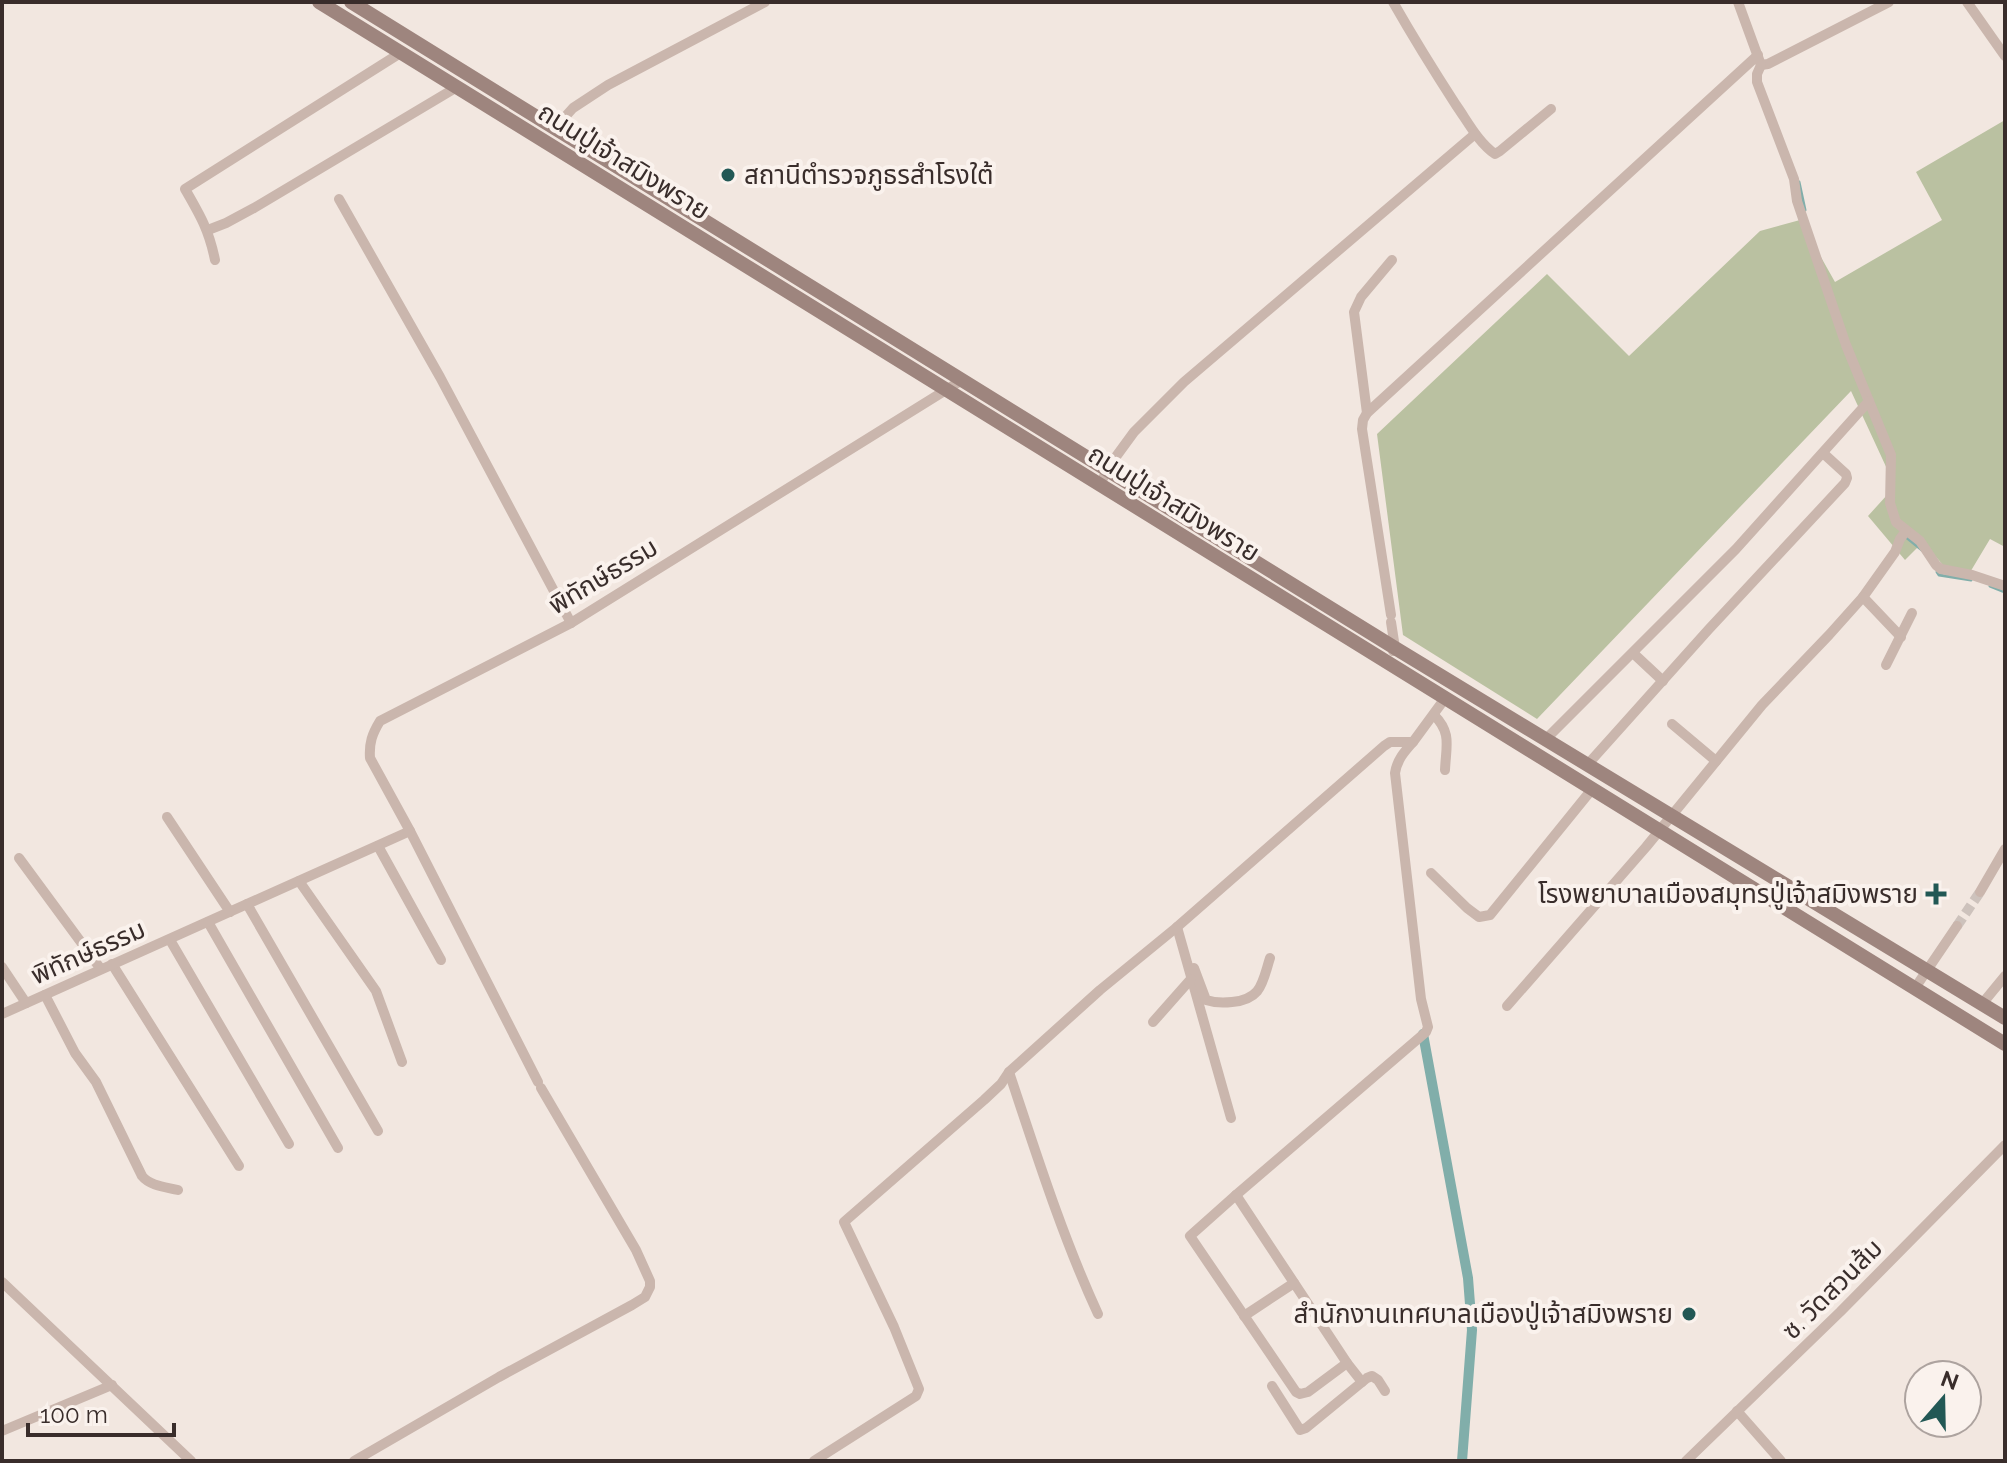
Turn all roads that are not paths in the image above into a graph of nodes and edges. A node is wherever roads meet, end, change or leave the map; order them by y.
1 (319, 2) edge
2 (351, 2) edge
3 (765, 2) edge
4 (1393, 2) edge
5 (1738, 2) edge
6 (1889, 2) edge
7 (1967, 2) edge
8 (402, 52) junction
9 (2005, 56) edge
10 (1760, 60) junction
11 (457, 87) junction
12 (1551, 109) dead end
13 (555, 128) junction
14 (1475, 134) junction
15 (547, 141) junction
16 (339, 199) dead end
17 (691, 222) junction
18 (208, 230) junction
19 (215, 260) dead end
20 (1392, 260) dead end
21 (962, 380) junction
22 (946, 389) junction
23 (1866, 405) junction
24 (1367, 413) junction
25 (1823, 453) junction
26 (1108, 471) junction
27 (1099, 485) junction
28 (1904, 534) junction
29 (2005, 586) edge
30 (1863, 597) junction
31 (1912, 613) dead end
32 (571, 623) junction
33 (1901, 637) junction
34 (1633, 653) junction
35 (1391, 654) junction
36 (1886, 665) dead end
37 (1663, 681) junction
38 (1446, 697) junction
39 (1434, 715) junction
40 (1672, 724) dead end
41 (1546, 739) junction
42 (1413, 742) junction
43 (1716, 761) junction
44 (1588, 764) junction
45 (1445, 770) dead end
46 (1593, 788) junction
47 (1671, 815) junction
48 (167, 817) dead end
49 (1660, 830) junction
50 (410, 831) junction
51 (378, 846) junction
52 (2005, 849) edge
53 (19, 858) dead end
54 (1431, 873) dead end
55 (299, 881) junction
56 (1980, 892) tunnel mouth
57 (247, 904) junction
58 (230, 912) junction
59 (208, 922) junction
60 (1957, 926) tunnel mouth
61 (1177, 927) junction
62 (170, 940) junction
63 (1185, 958) junction
64 (1270, 958) dead end
65 (441, 960) dead end
66 (112, 964) junction
67 (2, 967) edge
68 (100, 968) junction
69 (1927, 971) junction
70 (2005, 976) edge
71 (1191, 979) junction
72 (1915, 988) junction
73 (45, 995) junction
74 (26, 1003) junction
75 (1982, 1004) junction
76 (1507, 1006) dead end
77 (2, 1014) edge
78 (2005, 1018) edge
79 (1153, 1022) dead end
80 (2005, 1044) edge
81 (402, 1062) dead end
82 (1009, 1072) junction
83 (1231, 1118) dead end
84 (378, 1131) dead end
85 (289, 1144) dead end
86 (2005, 1145) edge
87 (338, 1148) dead end
88 (239, 1166) dead end
89 (178, 1190) dead end
90 (1236, 1195) junction
91 (2, 1282) edge
92 (1294, 1283) junction
93 (1098, 1314) dead end
94 (1244, 1316) junction
95 (1347, 1363) junction
96 (1362, 1382) junction
97 (112, 1385) junction
98 (1272, 1386) dead end
99 (1385, 1391) dead end
100 (1737, 1411) junction
101 (2, 1431) edge
102 (191, 1461) edge
103 (354, 1461) edge
104 (814, 1461) edge
105 (1686, 1461) edge
106 (1781, 1461) edge

1 - 8 main road, ถนนปู่เจ้าสมิงพราย
2 - 13 main road, ถนนปู่เจ้าสมิงพราย
3 - 13 street
4 - 14 street
5 - 10 street
6 - 10 street
7 - 9 street
8 - 11 main road, ถนนปู่เจ้าสมิงพราย
8 - 18 street
10 - 23 street
10 - 24 street
11 - 15 main road, ถนนปู่เจ้าสมิงพราย
11 - 18 street
12 - 14 street
13 - 15 main road
13 - 17 main road, ถนนปู่เจ้าสมิงพราย
14 - 26 street
15 - 17 main road, ถนนปู่เจ้าสมิงพราย
16 - 32 street
17 - 21 main road, ถนนปู่เจ้าสมิงพราย
17 - 22 main road, ถนนปู่เจ้าสมิงพราย
18 - 19 street
20 - 24 street
21 - 22 street, พิทักษ์ธรรม
21 - 26 main road, ถนนปู่เจ้าสมิงพราย
22 - 27 main road, ถนนปู่เจ้าสมิงพราย
22 - 32 street, พิทักษ์ธรรม
23 - 25 street
23 - 28 street
24 - 35 street
25 - 34 street
25 - 37 street
26 - 27 street
26 - 35 main road, ถนนปู่เจ้าสมิงพราย
27 - 35 main road, ถนนปู่เจ้าสมิงพราย
28 - 29 street
28 - 30 street
30 - 33 street
30 - 43 street
31 - 33 street
32 - 50 street, พิทักษ์ธรรม
33 - 36 street
34 - 37 street
34 - 41 street
35 - 38 main road, ถนนปู่เจ้าสมิงพราย
35 - 41 main road, ถนนปู่เจ้าสมิงพราย
37 - 44 street
38 - 39 street
38 - 46 main road, ถนนปู่เจ้าสมิงพราย
39 - 42 street
39 - 45 street
40 - 43 street
41 - 44 main road, ถนนปู่เจ้าสมิงพราย
42 - 61 street
42 - 90 street
43 - 47 street
44 - 47 main road, ถนนปู่เจ้าสมิงพราย
46 - 49 main road, ถนนปู่เจ้าสมิงพราย
46 - 54 street
47 - 49 street
47 - 69 main road, ถนนปู่เจ้าสมิงพราย
48 - 58 street
49 - 72 main road, ถนนปู่เจ้าสมิงพราย
49 - 76 street
50 - 51 street, พิทักษ์ธรรม
50 - 103 street, พิทักษ์ธรรม
51 - 55 street, พิทักษ์ธรรม
51 - 65 street
52 - 56 street
53 - 68 street
55 - 57 street, พิทักษ์ธรรม
55 - 81 street
57 - 58 street, พิทักษ์ธรรม
57 - 84 street
58 - 59 street, พิทักษ์ธรรม
59 - 62 street, พิทักษ์ธรรม
59 - 87 street
60 - 69 street
61 - 63 street
61 - 82 street
62 - 66 street, พิทักษ์ธรรม
62 - 85 street
63 - 64 street
63 - 71 street
66 - 68 street, พิทักษ์ธรรม
66 - 88 street
67 - 74 street
68 - 73 street, พิทักษ์ธรรม
69 - 72 street
69 - 75 main road, ถนนปู่เจ้าสมิงพราย
70 - 75 street
71 - 79 street
71 - 83 street
72 - 80 main road, ถนนปู่เจ้าสมิงพราย
73 - 74 street, พิทักษ์ธรรม
73 - 89 street
74 - 77 street, พิทักษ์ธรรม
75 - 78 main road, ถนนปู่เจ้าสมิงพราย
82 - 93 street
82 - 104 street
86 - 100 street, ซ. วัดสวนส้ม
90 - 92 street
90 - 94 street
91 - 97 street
92 - 94 street
92 - 95 street
94 - 95 street
95 - 96 street
96 - 98 street
96 - 99 street
97 - 101 street
97 - 102 street
100 - 105 street, ซ. วัดสวนส้ม
100 - 106 street

